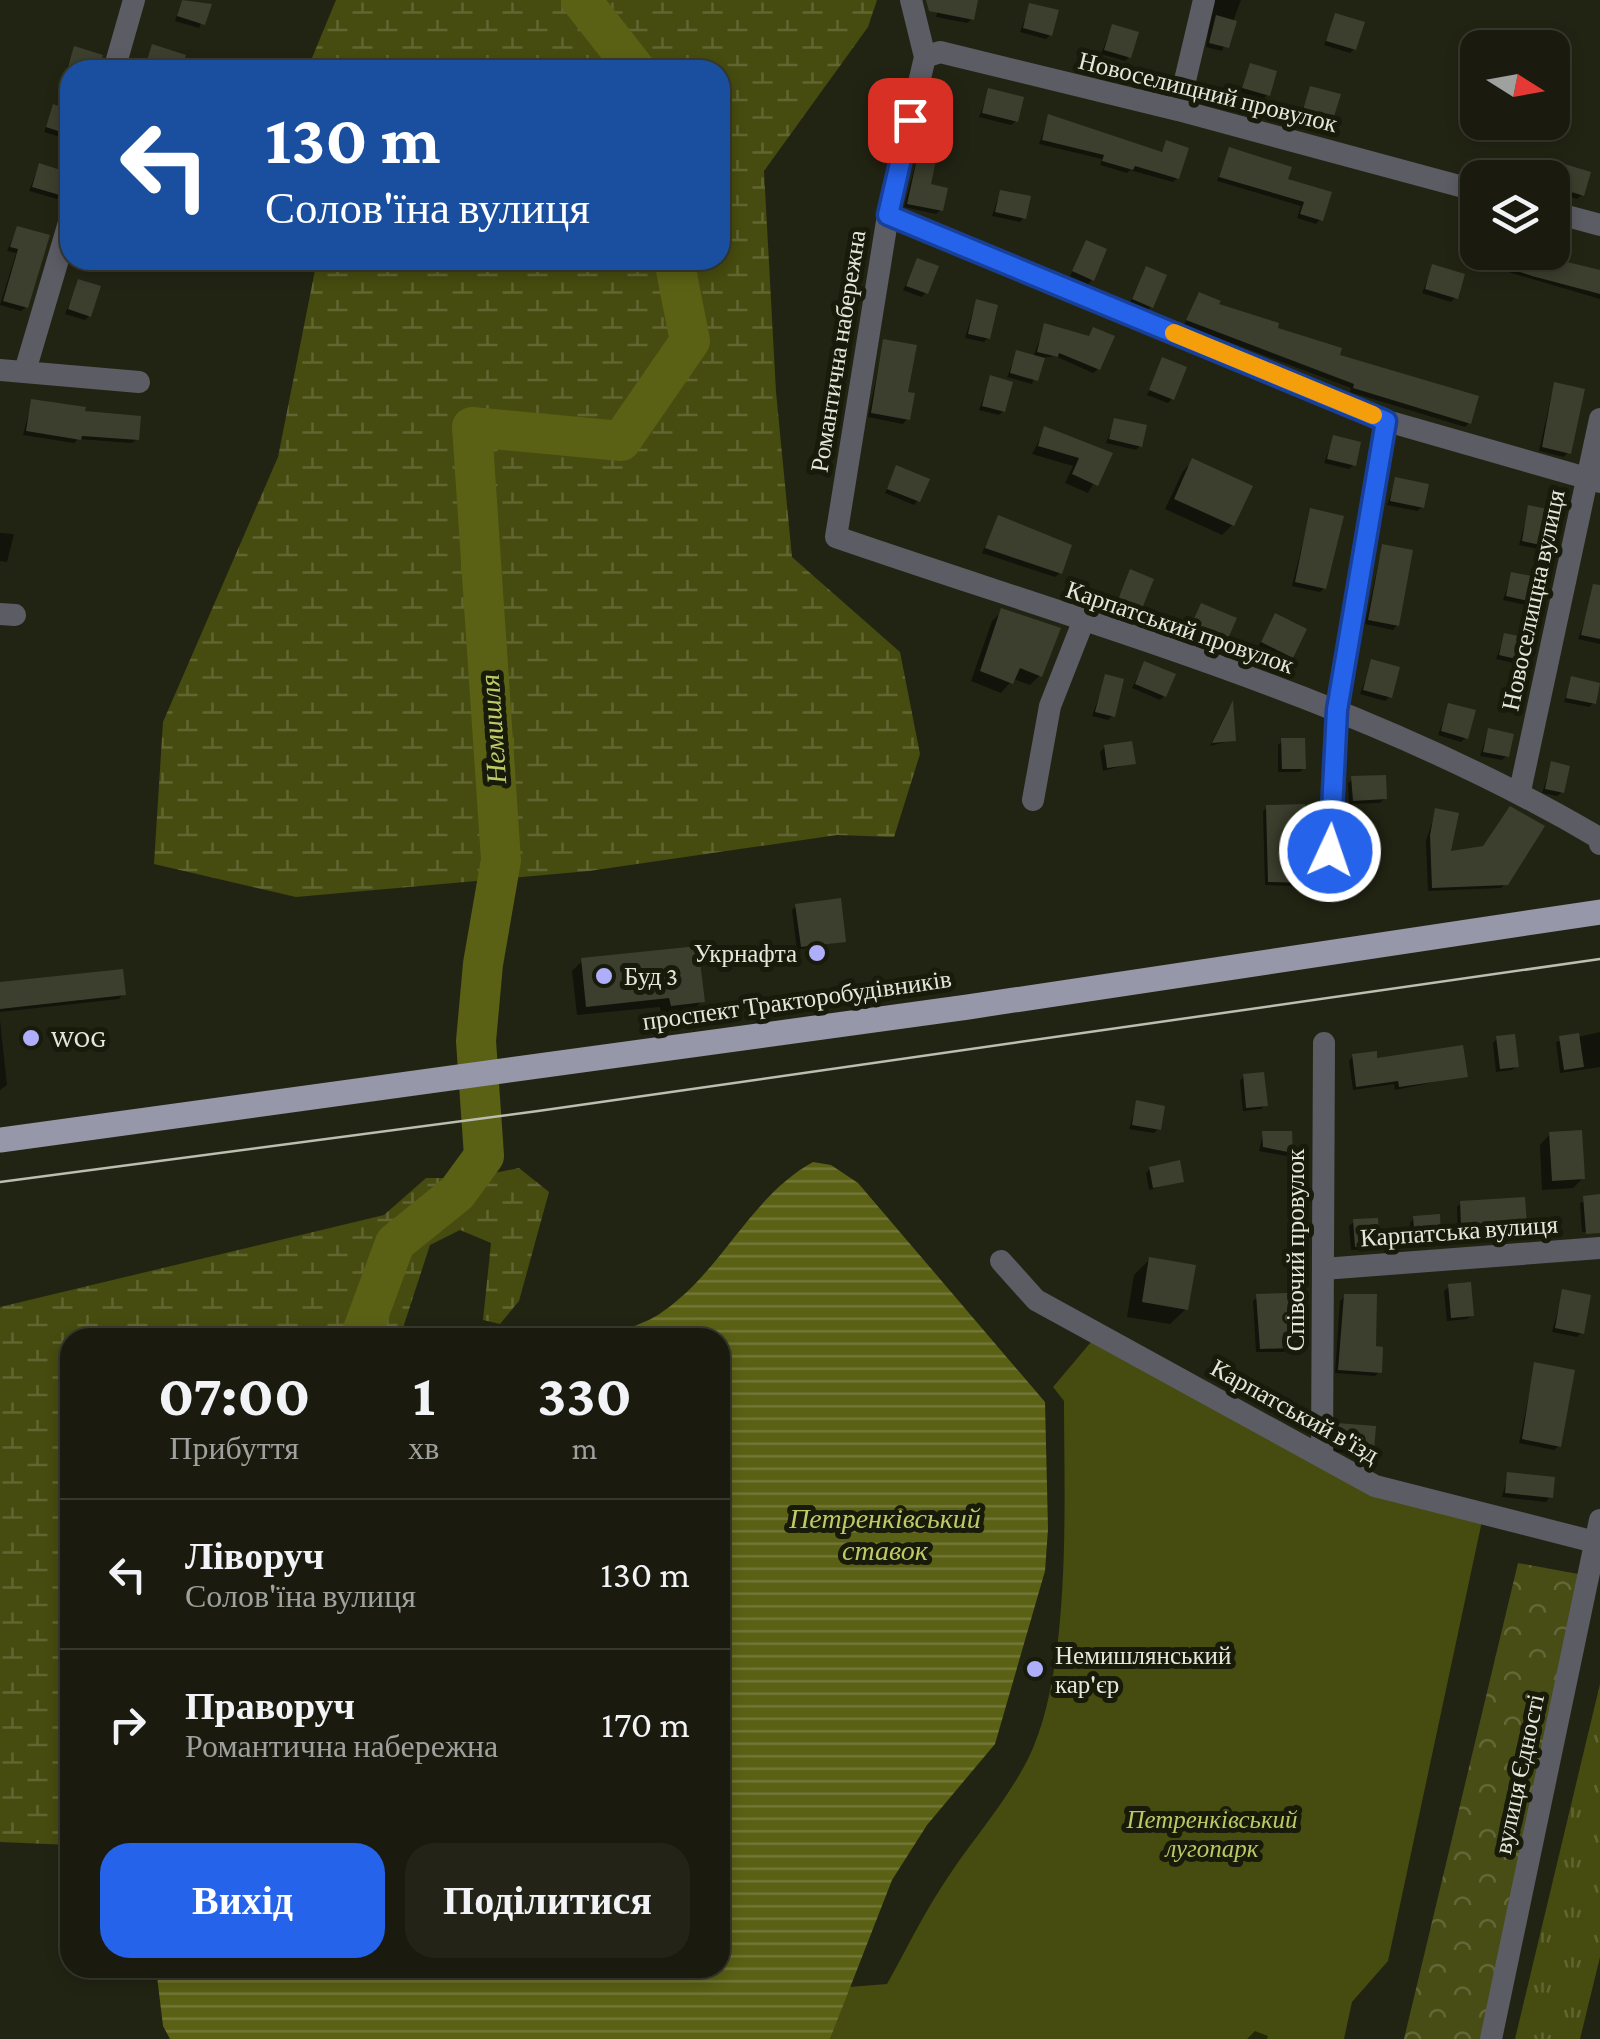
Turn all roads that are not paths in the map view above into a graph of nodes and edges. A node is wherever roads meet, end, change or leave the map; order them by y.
1 (134, 0) edge
2 (911, 0) edge
3 (1204, 0) edge
4 (925, 56) junction
5 (117, 60) edge
6 (1178, 110) junction
7 (1460, 186) edge
8 (888, 215) junction
9 (1570, 217) edge
10 (1600, 225) edge
11 (60, 253) edge
12 (0, 370) edge
13 (25, 371) junction
14 (140, 382) dead end
15 (1600, 420) edge
16 (1386, 421) junction
17 (1594, 480) edge
18 (836, 537) joint
19 (1084, 622) junction
20 (1337, 710) junction
21 (1520, 791) junction
22 (1032, 800) dead end
23 (1600, 844) edge
24 (1330, 851) dead end
25 (1600, 912) edge
26 (1324, 1043) dead end
27 (0, 1140) edge
28 (1600, 1248) edge
29 (1001, 1261) dead end
30 (1322, 1270) junction
31 (1322, 1457) junction
32 (1598, 1531) edge
33 (1492, 2039) edge

1 - 5 street
2 - 4 street, Романтична набережна
3 - 6 street
4 - 6 street, Новоселищний провулок
4 - 8 street, Романтична набережна
6 - 7 street, Новоселищний провулок
8 - 16 street
8 - 18 street, Романтична набережна
9 - 10 street
11 - 13 street
12 - 13 street
13 - 14 street
15 - 17 street, Новоселищна вулиця
16 - 17 street
16 - 20 street
17 - 21 street, Новоселищна вулиця
18 - 19 street, Карпатський провулок
19 - 20 street, Карпатський провулок
19 - 22 street
20 - 21 street, Карпатський провулок
20 - 24 street
21 - 23 street, Карпатський провулок
25 - 27 main road, проспект Тракторобудівників
26 - 30 street, Співочий провулок
28 - 30 street, Карпатська вулиця
29 - 31 street, Карпатський в'їзд
30 - 31 street, Співочий провулок
31 - 32 street, Карпатський в'їзд
32 - 33 street, вулиця Єдності

